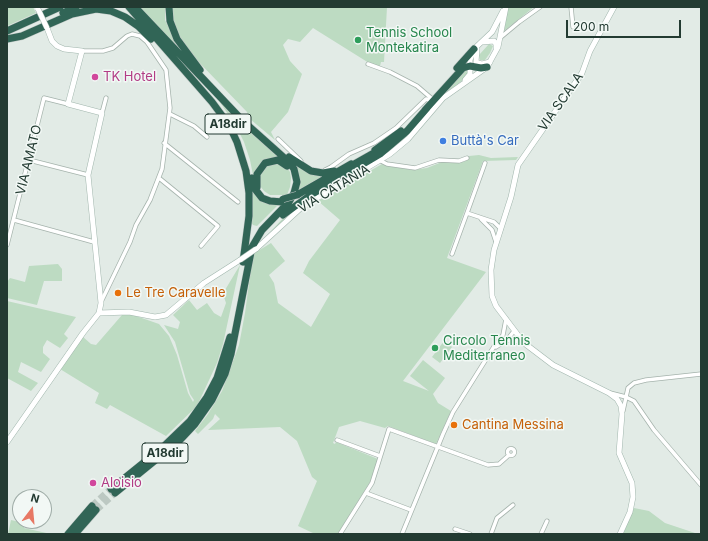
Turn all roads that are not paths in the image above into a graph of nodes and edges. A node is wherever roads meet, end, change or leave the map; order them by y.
1 (76, 7) edge
2 (129, 7) edge
3 (135, 7) edge
4 (169, 7) edge
5 (505, 7) edge
6 (540, 7) edge
7 (571, 7) edge
8 (614, 7) edge
9 (38, 8) edge
10 (58, 8) edge
11 (138, 16) junction
12 (573, 27) dead end
13 (7, 31) edge
14 (501, 38) junction
15 (7, 39) edge
16 (478, 45) junction
17 (82, 51) junction
18 (490, 62) junction
19 (368, 64) dead end
20 (470, 66) junction
21 (196, 72) junction
22 (215, 88) junction
23 (452, 91) junction
24 (106, 98) dead end
25 (430, 99) junction
26 (68, 104) junction
27 (230, 107) junction
28 (427, 108) junction
29 (102, 113) junction
30 (170, 114) junction
31 (228, 125) junction
32 (207, 137) dead end
33 (278, 139) dead end
34 (164, 143) junction
35 (467, 158) dead end
36 (359, 159) junction
37 (29, 160) junction
38 (381, 160) junction
39 (485, 163) dead end
40 (88, 174) junction
41 (159, 178) junction
42 (296, 197) junction
43 (283, 201) junction
44 (238, 202) dead end
45 (467, 214) junction
46 (506, 215) junction
47 (481, 218) junction
48 (14, 220) junction
49 (494, 222) junction
50 (490, 228) junction
51 (501, 229) junction
52 (94, 242) junction
53 (496, 242) junction
54 (7, 245) edge
55 (201, 246) dead end
56 (452, 254) dead end
57 (242, 272) junction
58 (101, 303) junction
59 (99, 313) junction
60 (506, 319) junction
61 (237, 328) junction
62 (514, 331) junction
63 (503, 335) junction
64 (507, 340) junction
65 (524, 343) junction
66 (492, 351) junction
67 (701, 374) edge
68 (609, 392) junction
69 (626, 397) junction
70 (634, 402) junction
71 (622, 403) junction
72 (337, 440) dead end
73 (7, 442) edge
74 (437, 447) junction
75 (509, 455) dead end
76 (380, 456) junction
77 (701, 485) edge
78 (366, 492) junction
79 (513, 505) dead end
80 (412, 510) junction
81 (547, 521) dead end
82 (455, 529) dead end
83 (68, 534) edge
84 (75, 534) edge
85 (340, 534) edge
86 (402, 534) edge
87 (470, 534) edge
88 (491, 534) edge
89 (542, 534) edge
90 (620, 534) edge

1 - 15 highway
2 - 11 highway, A18dir
3 - 21 highway, A18dir
4 - 22 highway
5 - 14 main road
5 - 16 main road
6 - 14 street
7 - 12 street
8 - 46 main road, VIA SCALA
9 - 17 main road, bridge
10 - 13 highway
11 - 31 highway, A18dir
11 - 43 highway
14 - 18 main road
15 - 31 highway
16 - 18 main road
16 - 18 main road
16 - 20 main road
16 - 25 highway
17 - 26 main road
17 - 30 street
18 - 20 highway
18 - 23 main road, VIA CATANIA
19 - 25 street
20 - 23 main road
20 - 28 highway
21 - 22 highway
21 - 27 highway, A18dir
22 - 27 highway
22 - 36 highway
23 - 38 main road, VIA CATANIA
24 - 29 street
25 - 33 street, VIA CATANIA
25 - 36 highway
26 - 29 main road
26 - 37 street, VIA AMATO
27 - 61 highway, A18dir
28 - 42 highway
28 - 61 highway
29 - 40 main road
30 - 32 street
30 - 34 street
31 - 57 highway, A18dir
34 - 41 street
34 - 44 street
35 - 38 street
36 - 42 highway
37 - 40 street
37 - 48 street, VIA AMATO
38 - 59 main road, VIA CATANIA, bridge
39 - 45 street
40 - 52 main road
41 - 55 street
41 - 58 street
42 - 43 highway, bridge
43 - 57 highway
45 - 47 street
45 - 56 street
46 - 49 street
46 - 51 main road, VIA SCALA
47 - 49 street
47 - 50 street
48 - 52 street
48 - 54 street, VIA AMATO
49 - 51 street
50 - 51 street
50 - 53 street
51 - 53 main road, VIA SCALA
52 - 58 main road
53 - 60 main road, VIA SCALA
57 - 61 highway, A18dir
58 - 59 main road
59 - 73 main road
60 - 62 main road, VIA SCALA
60 - 63 street
62 - 63 street
62 - 64 street
62 - 65 main road, VIA SCALA
63 - 66 street
64 - 65 street
64 - 66 street
65 - 68 main road, VIA SCALA
66 - 74 street
67 - 69 street
68 - 69 street
68 - 71 main road, VIA SCALA
69 - 70 street
69 - 71 street
70 - 71 street
70 - 77 street
71 - 90 main road
72 - 76 street
74 - 75 street
74 - 76 street
74 - 80 street
76 - 78 street
78 - 80 street
78 - 85 street
79 - 88 street
80 - 86 street
81 - 89 street
82 - 87 street
83 - 84 highway

